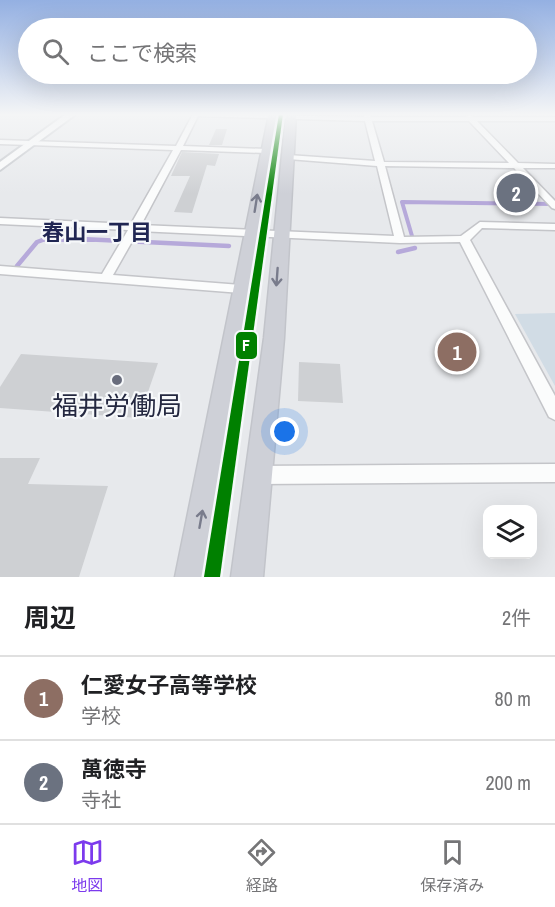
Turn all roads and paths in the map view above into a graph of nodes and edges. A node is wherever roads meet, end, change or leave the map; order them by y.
1 (34, 141) junction
2 (181, 141) edge
3 (270, 141) edge
4 (286, 141) edge
5 (375, 141) edge
6 (492, 141) edge
7 (0, 142) edge
8 (178, 147) junction
9 (266, 151) junction
10 (288, 158) junction
11 (382, 164) junction
12 (516, 165) junction
13 (555, 166) edge
14 (0, 167) edge
15 (552, 203) edge
16 (0, 221) edge
17 (555, 227) edge
18 (251, 234) junction
19 (280, 235) junction
20 (130, 237) junction
21 (464, 239) junction
22 (400, 240) junction
23 (0, 270) edge
24 (105, 279) junction
25 (242, 289) junction
26 (555, 412) edge
27 (555, 473) edge
28 (257, 475) junction
29 (191, 577) edge
30 (247, 577) edge

1 - 7 street
1 - 8 street
1 - 14 street
2 - 8 street
3 - 9 main road
4 - 10 main road
5 - 11 street
6 - 12 street
8 - 9 street
8 - 20 street
18 -> 9 main road
10 - 11 street
10 - 19 main road
11 - 12 street
11 - 22 street
12 - 13 street
12 - 15 street
16 - 20 street
17 - 21 street
18 - 19 street
18 - 20 street
18 - 25 main road
19 - 22 street
19 -> 28 main road
20 - 24 street
21 - 22 street
21 - 26 street
23 - 24 street
24 - 25 street
29 -> 25 main road
27 - 28 street
28 - 30 main road

